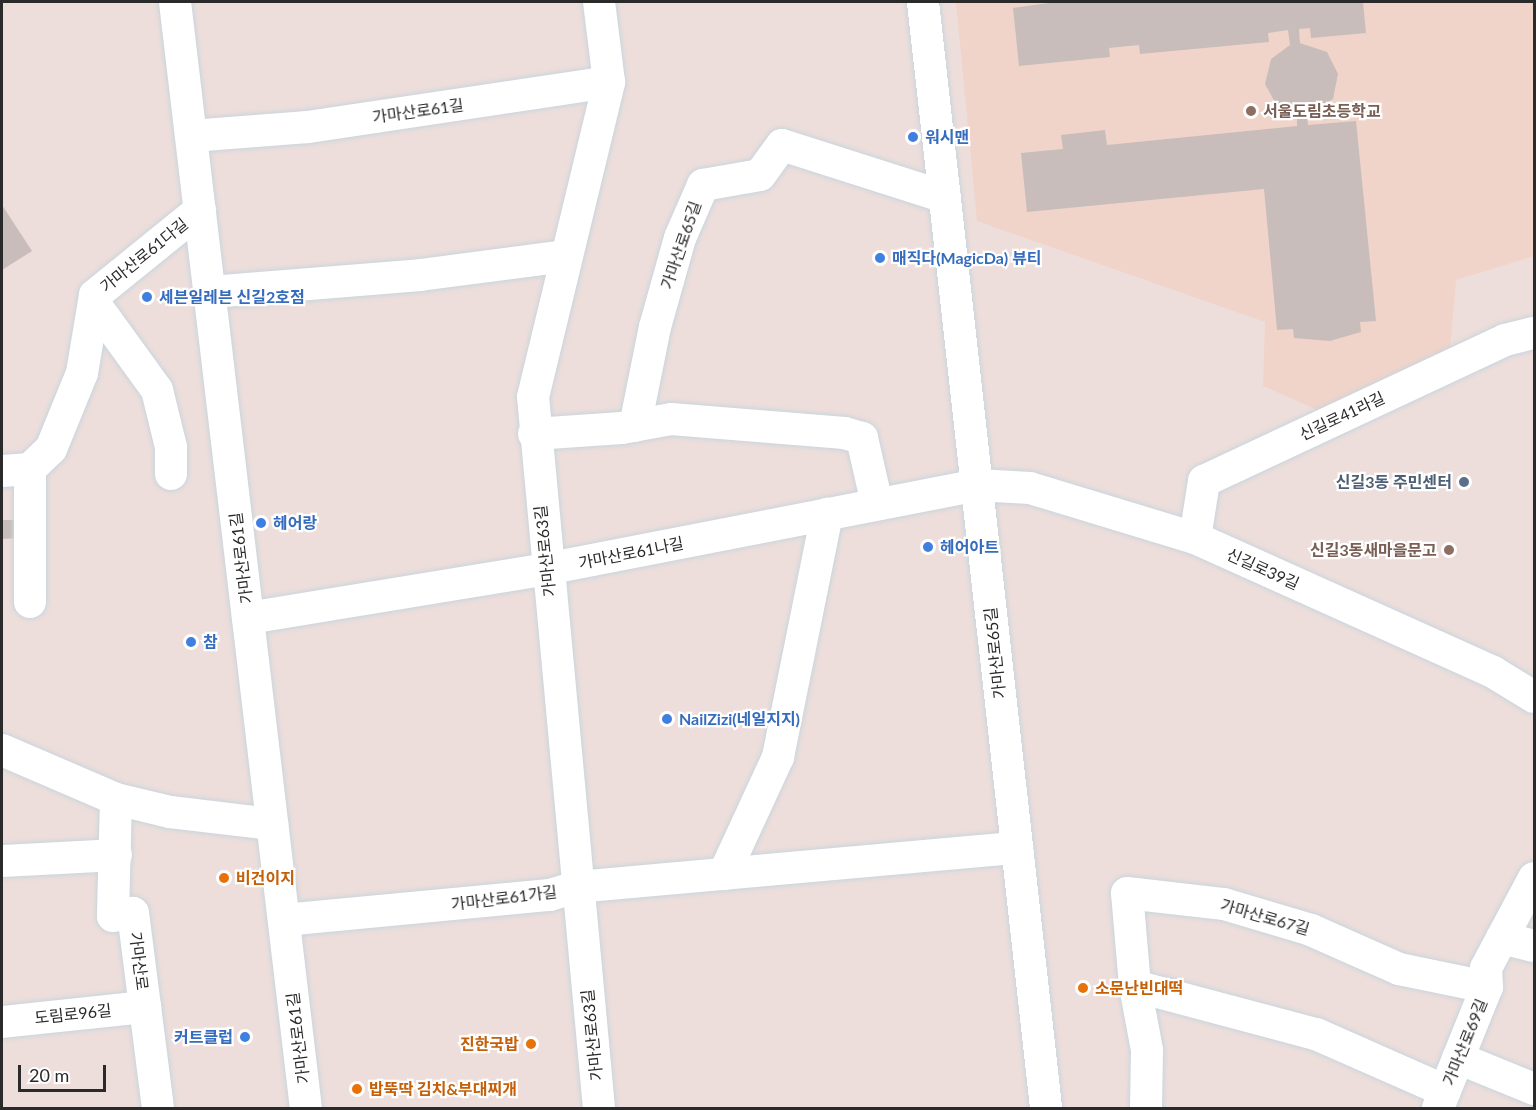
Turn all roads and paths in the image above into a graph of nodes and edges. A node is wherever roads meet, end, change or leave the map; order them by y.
1 (176, 2) edge
2 (599, 2) edge
3 (923, 2) edge
4 (609, 82) junction
5 (191, 136) junction
6 (945, 197) junction
7 (200, 210) junction
8 (567, 256) junction
9 (210, 292) junction
10 (94, 303) junction
11 (1534, 333) edge
12 (635, 426) junction
13 (534, 434) junction
14 (16, 470) edge
15 (171, 474) dead end
16 (977, 485) junction
17 (877, 504) junction
18 (827, 514) junction
19 (1195, 538) junction
20 (546, 569) junction
21 (30, 602) dead end
22 (248, 618) junction
23 (1534, 697) edge
24 (2, 750) edge
25 (116, 799) junction
26 (272, 824) junction
27 (1017, 848) junction
28 (116, 855) junction
29 (2, 861) edge
30 (724, 874) junction
31 (1534, 879) edge
32 (577, 887) junction
33 (284, 920) junction
34 (1502, 938) junction
35 (1534, 946) edge
36 (1135, 986) junction
37 (1487, 987) junction
38 (145, 1006) junction
39 (2, 1022) edge
40 (1458, 1058) junction
41 (1534, 1089) edge
42 (1442, 1100) edge
43 (158, 1108) edge
44 (306, 1108) edge
45 (599, 1108) edge
46 (1046, 1108) edge
47 (1146, 1108) edge

1 - 5 street, 가마산로61길
2 - 4 street, 가마산로63길
3 - 6 street, 가마산로65길
4 - 5 street, 가마산로61길
4 - 8 street, 가마산로63길
5 - 7 street, 가마산로61길
6 - 12 street, 가마산로65길
6 - 16 street, 가마산로65길
7 - 9 street, 가마산로61길
7 - 10 street, 가마산로61다길
8 - 9 street
8 - 13 street, 가마산로63길
9 - 22 street, 가마산로61길
10 - 14 street, 가마산로61다길
10 - 15 street, 가마산로61다길
11 - 19 street, 신길로41라길
12 - 13 street
12 - 17 street
13 - 20 street, 가마산로63길
14 - 21 street
16 - 17 street, 가마산로61나길
16 - 19 street, 신길로39길
16 - 27 street, 가마산로65길
17 - 18 street, 가마산로61나길
18 - 20 street, 가마산로61나길
18 - 30 street
19 - 23 street, 신길로39길
20 - 22 street, 가마산로61나길
20 - 32 street, 가마산로63길
22 - 26 street, 가마산로61길
24 - 25 street
25 - 26 street
25 - 28 street, 가마산로
26 - 33 street, 가마산로61길
27 - 30 street, 가마산로61가길
27 - 46 street, 가마산로65길
28 - 29 street
28 - 38 street, 가마산로
30 - 32 street, 가마산로61가길
31 - 34 street, 가마산로69길
32 - 33 street, 가마산로61가길
32 - 45 street, 가마산로63길
33 - 44 street, 가마산로61길
34 - 35 street
34 - 37 street, 가마산로69길
36 - 37 street, 가마산로67길
36 - 42 street
36 - 47 street, 가마산로67길
37 - 40 street, 가마산로69길
38 - 39 street, 도림로96길
38 - 43 street, 가마산로
40 - 41 street
40 - 42 street, 가마산로69길

